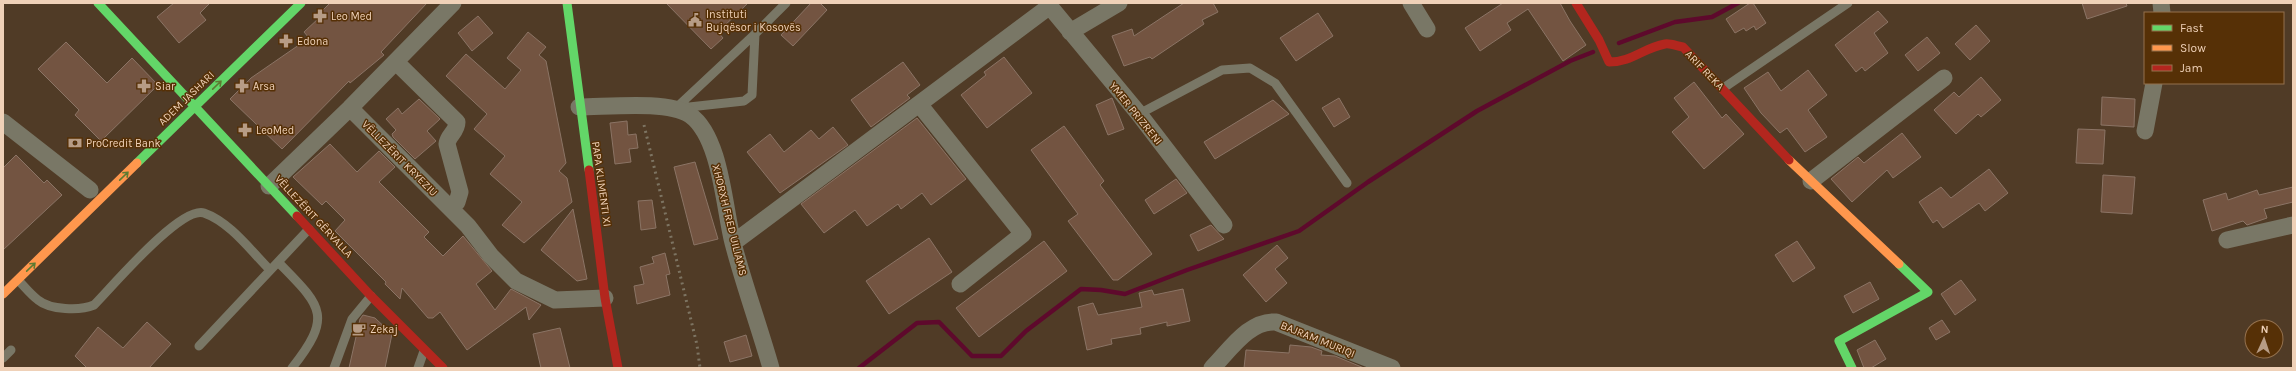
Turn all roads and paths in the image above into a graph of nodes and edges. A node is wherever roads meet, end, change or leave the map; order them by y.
1 (98, 3) edge
2 (301, 3) edge
3 (453, 3) edge
4 (567, 3) edge
5 (786, 3) edge
6 (1119, 3) edge
7 (1411, 3) edge
8 (1576, 3) edge
9 (1848, 3) edge
10 (1048, 5) edge
11 (1427, 29) dead end
12 (1070, 32) junction
13 (755, 34) junction
14 (396, 62) junction
15 (1944, 78) dead end
16 (2154, 84) edge
17 (1722, 89) junction
18 (918, 104) junction
19 (196, 106) junction
20 (579, 107) junction
21 (350, 108) junction
22 (676, 108) junction
23 (1139, 114) junction
24 (3, 122) edge
25 (2145, 131) dead end
26 (1811, 181) junction
27 (1346, 183) dead end
28 (269, 186) junction
29 (90, 190) dead end
30 (450, 208) junction
31 (1224, 225) dead end
32 (2293, 225) edge
33 (309, 229) junction
34 (2227, 240) dead end
35 (733, 243) junction
36 (278, 262) junction
37 (270, 270) junction
38 (18, 280) junction
39 (960, 284) dead end
40 (3, 294) edge
41 (371, 296) junction
42 (605, 298) junction
43 (199, 346) dead end
44 (11, 350) dead end
45 (425, 350) junction
46 (3, 358) edge
47 (292, 368) edge
48 (334, 368) edge
49 (418, 368) edge
50 (443, 368) edge
51 (618, 368) edge
52 (771, 368) edge
53 (1212, 368) edge
54 (1392, 368) edge
55 (1852, 368) edge

1 - 19 street, VËLLEZËRIT GËRVALLA
19 -> 2 street, ADEM JASHARI
3 - 14 street
4 - 20 street, PAPA KLIMENTI XI
5 - 13 lane
6 - 12 street
7 - 11 street
8 - 17 street, ARIF REKA
9 - 17 lane
10 - 12 street, YMER PRIZRENI
10 - 18 street
12 - 23 street, YMER PRIZRENI
13 - 22 lane
13 - 22 lane
14 - 21 street
14 - 30 street
15 - 26 street
16 - 25 street
17 - 26 street, ARIF REKA
18 - 35 street
18 - 39 street
19 - 28 street, VËLLEZËRIT GËRVALLA
38 -> 19 street, ADEM JASHARI
20 - 22 street
20 - 42 street, PAPA KLIMENTI XI
21 - 28 street
21 - 30 street, VËLLEZËRIT KRYEZIU
22 - 35 street, XHORXH FRED UILIAMS
23 - 27 lane
23 - 31 street, YMER PRIZRENI
24 - 29 street
26 - 55 street, ARIF REKA
28 - 33 street, VËLLEZËRIT GËRVALLA
30 - 42 street, VËLLEZËRIT KRYEZIU
32 - 34 street
33 - 36 lane
33 - 41 street, VËLLEZËRIT GËRVALLA
35 - 52 street, XHORXH FRED UILIAMS
36 - 37 lane
36 - 47 lane
37 - 38 lane
37 - 43 lane
38 - 40 street, ADEM JASHARI
41 - 45 street, VËLLEZËRIT GËRVALLA
41 - 48 lane
42 - 51 street, PAPA KLIMENTI XI
44 - 46 lane
45 - 49 lane
45 - 50 street, VËLLEZËRIT GËRVALLA
53 - 54 street, BAJRAM MURIQI

